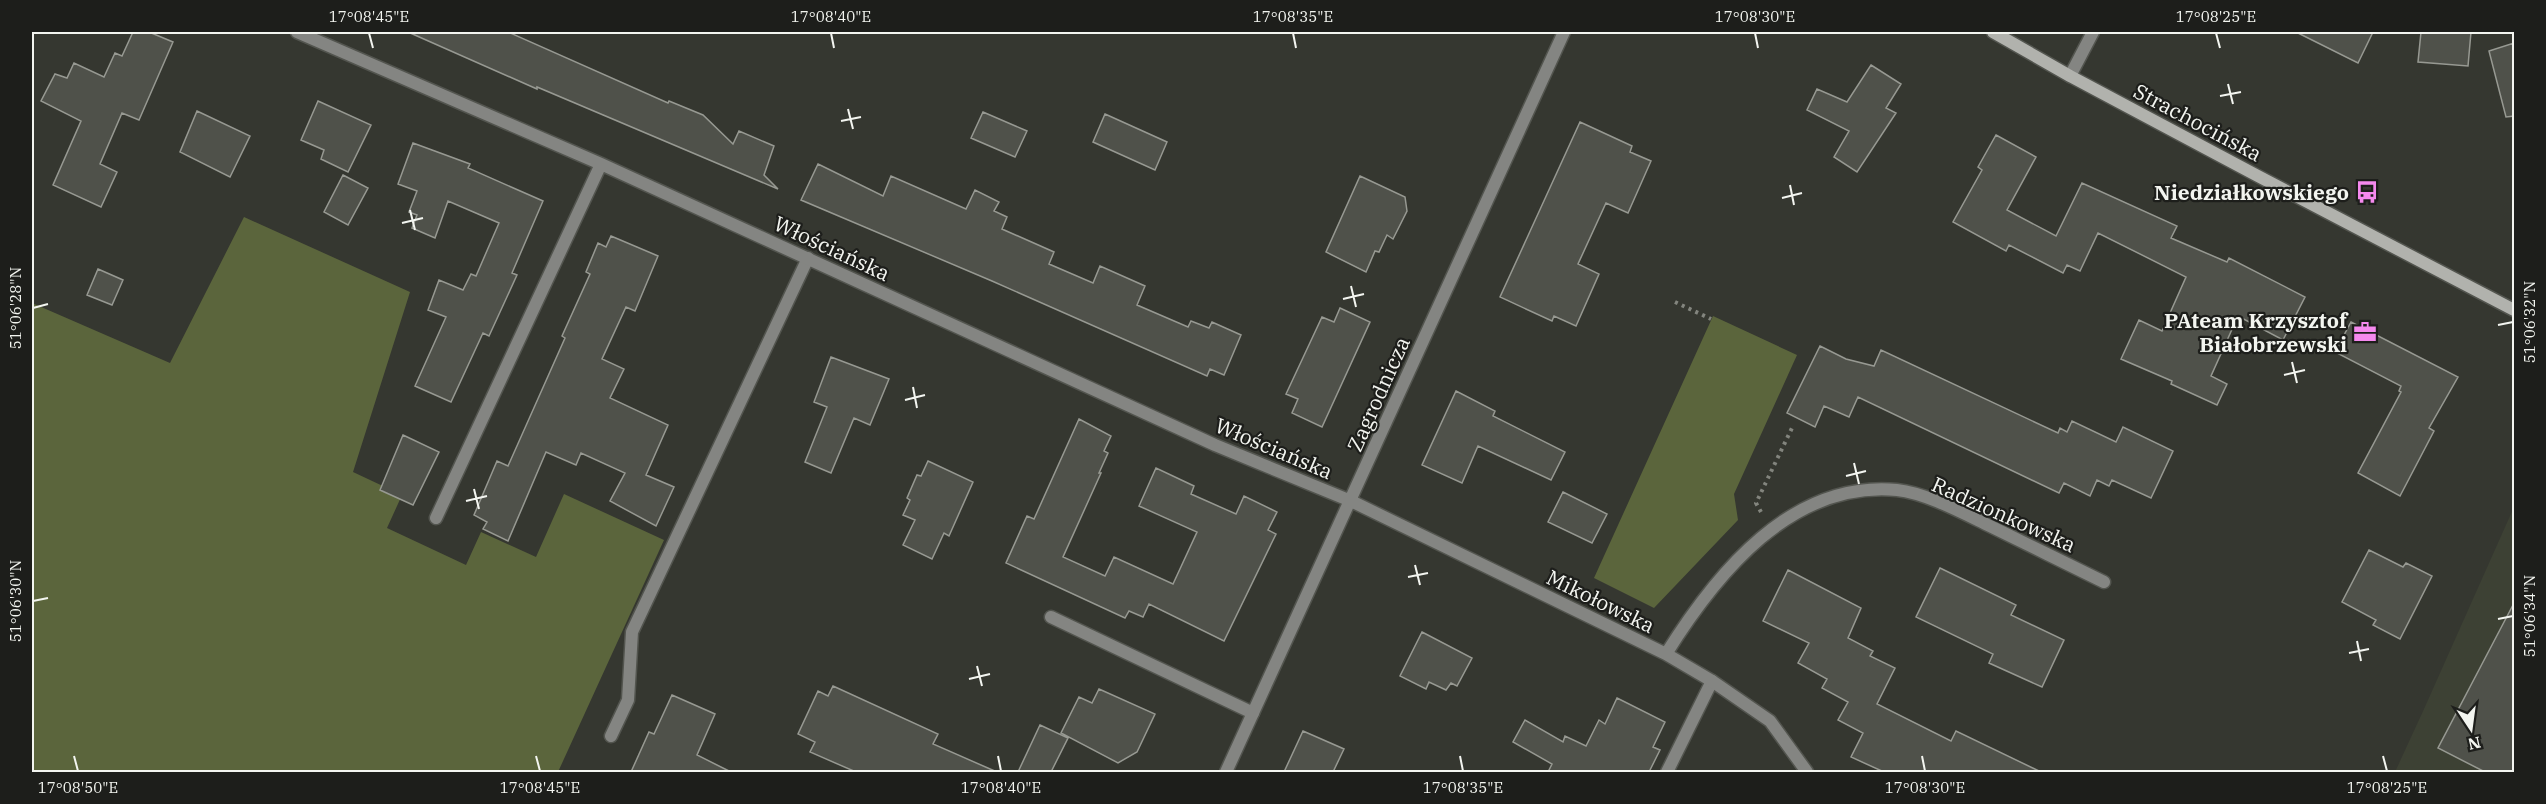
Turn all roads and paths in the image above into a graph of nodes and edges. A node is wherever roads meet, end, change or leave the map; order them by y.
1 (297, 32) edge
2 (1564, 32) edge
3 (1993, 32) edge
4 (2093, 32) edge
5 (2070, 76) junction
6 (601, 164) junction
7 (808, 258) junction
8 (1675, 302) dead end
9 (2514, 310) edge
10 (1711, 319) dead end
11 (1792, 428) dead end
12 (1351, 501) junction
13 (436, 518) dead end
14 (1770, 529) junction
15 (2104, 582) dead end
16 (1051, 617) dead end
17 (1666, 654) junction
18 (1712, 681) junction
19 (1253, 713) junction
20 (611, 736) dead end
21 (1226, 772) edge
22 (1667, 772) edge
23 (1807, 772) edge

1 - 6 street, Włościańska
2 - 12 street, Zagrodnicza
3 - 5 main road, Strachocińska
4 - 5 street
5 - 9 main road, Strachocińska
6 - 7 street, Włościańska
6 - 13 street
7 - 12 street, Włościańska
7 - 20 street
8 - 10 path
11 - 14 path
12 - 17 street, Mikołowska
12 - 19 street, Zagrodnicza
14 - 15 street, Radzionkowska
14 - 17 street, Radzionkowska
16 - 19 street
17 - 18 street, Mikołowska
18 - 22 street
18 - 23 street, Mikołowska
19 - 21 street, Zagrodnicza

